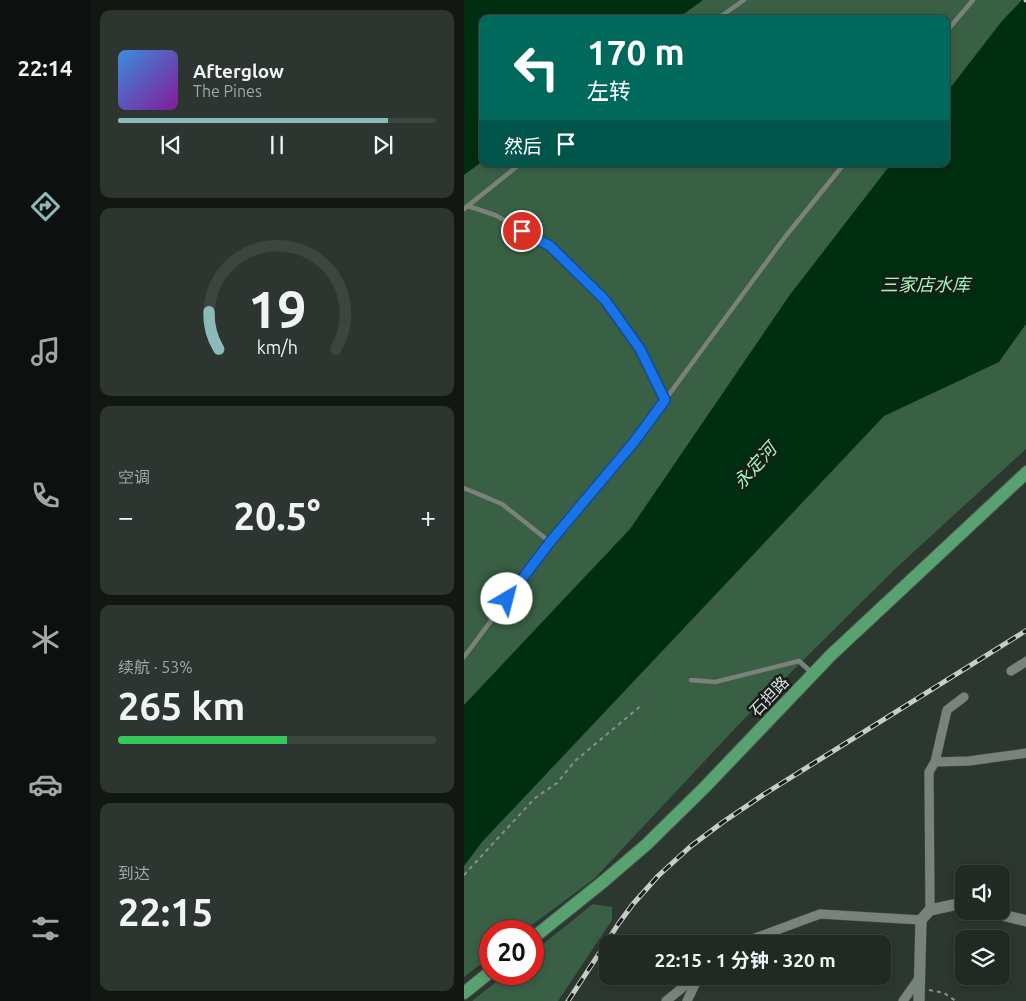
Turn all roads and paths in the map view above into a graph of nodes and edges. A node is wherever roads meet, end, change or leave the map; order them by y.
1 (744, 0) edge
2 (973, 0) edge
3 (723, 15) edge
4 (950, 27) edge
5 (516, 167) edge
6 (842, 167) edge
7 (466, 208) edge
8 (665, 400) junction
9 (1026, 472) edge
10 (464, 488) edge
11 (550, 542) junction
12 (464, 656) edge
13 (1026, 661) edge
14 (1011, 671) dead end
15 (813, 674) junction
16 (691, 680) dead end
17 (964, 697) dead end
18 (643, 704) dead end
19 (1026, 753) edge
20 (935, 762) junction
21 (464, 875) edge
22 (955, 905) edge
23 (930, 910) junction
24 (1010, 917) edge
25 (920, 920) junction
26 (1026, 921) edge
27 (544, 929) edge
28 (763, 935) edge
29 (479, 981) edge
30 (920, 982) junction
31 (686, 985) edge
32 (694, 985) edge
33 (464, 993) edge
34 (666, 1001) edge
35 (687, 1001) edge
36 (904, 1001) edge
37 (919, 1001) edge
38 (956, 1001) edge

1 - 3 lane
2 - 4 lane
5 - 7 lane
6 - 8 lane
7 - 8 lane
8 - 11 lane
9 - 15 main road, 石担路
10 - 11 lane
11 - 12 lane
13 - 14 street
15 - 16 lane
15 - 27 main road, 石担路
17 - 20 street
18 - 21 path
19 - 20 street
20 - 23 street
22 - 23 street
23 - 25 street
24 - 26 street
25 - 28 street
25 - 30 street
29 - 33 main road
30 - 36 street
30 - 37 street
30 - 38 path
31 - 34 street
32 - 35 street

